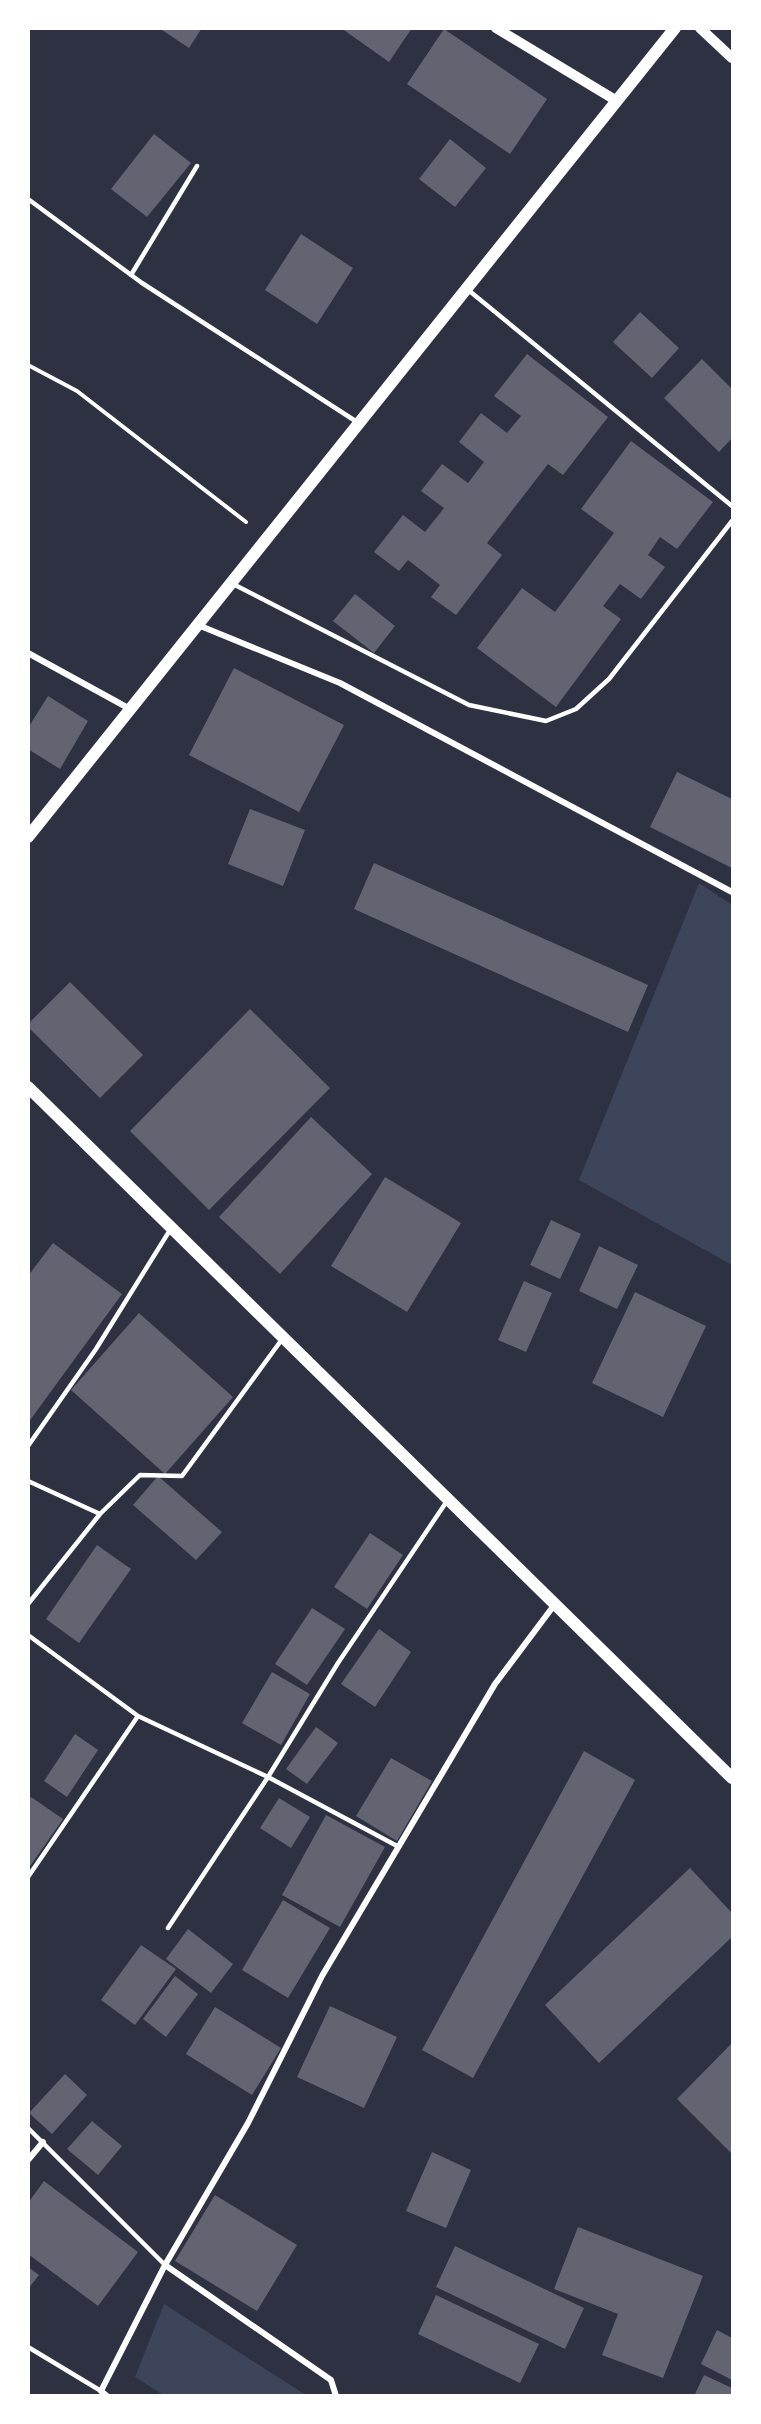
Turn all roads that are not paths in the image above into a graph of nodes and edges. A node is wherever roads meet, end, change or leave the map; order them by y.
1 (496, 28) edge
2 (675, 28) edge
3 (700, 28) edge
4 (732, 58) edge
5 (617, 101) junction
6 (196, 166) dead end
7 (28, 200) edge
8 (131, 274) junction
9 (466, 289) junction
10 (359, 423) junction
11 (732, 506) edge
12 (732, 521) edge
13 (231, 584) junction
14 (198, 625) junction
15 (28, 653) edge
16 (131, 709) junction
17 (28, 837) edge
18 (732, 892) edge
19 (28, 1087) edge
20 (172, 1228) junction
21 (283, 1338) junction
22 (28, 1446) edge
23 (28, 1481) edge
24 (448, 1499) junction
25 (100, 1514) junction
26 (28, 1604) edge
27 (555, 1604) junction
28 (28, 1635) edge
29 (138, 1716) junction
30 (268, 1777) junction
31 (732, 1778) edge
32 (399, 1847) junction
33 (28, 1877) edge
34 (168, 1928) dead end
35 (28, 2128) edge
36 (43, 2142) junction
37 (28, 2160) edge
38 (165, 2265) junction
39 (28, 2347) edge
40 (101, 2391) junction
41 (107, 2396) edge
42 (336, 2396) edge

1 - 5 street
2 - 5 main road
3 - 4 street
5 - 9 main road
6 - 8 lane
7 - 8 lane
8 - 10 lane
9 - 10 main road
9 - 11 lane
10 - 13 main road
12 - 13 lane
13 - 14 main road
14 - 16 main road
14 - 18 street
15 - 16 street
16 - 17 main road
19 - 20 main road
20 - 21 main road
20 - 22 lane
21 - 24 main road
21 - 25 lane
23 - 25 lane
24 - 27 main road
24 - 30 lane
25 - 26 lane
27 - 31 main road
27 - 32 street
28 - 29 lane
29 - 30 lane
29 - 33 lane
30 - 32 lane
30 - 34 lane
32 - 38 street
35 - 36 lane
36 - 37 street
36 - 38 lane
38 - 40 street
38 - 42 street
39 - 40 lane
40 - 41 street

